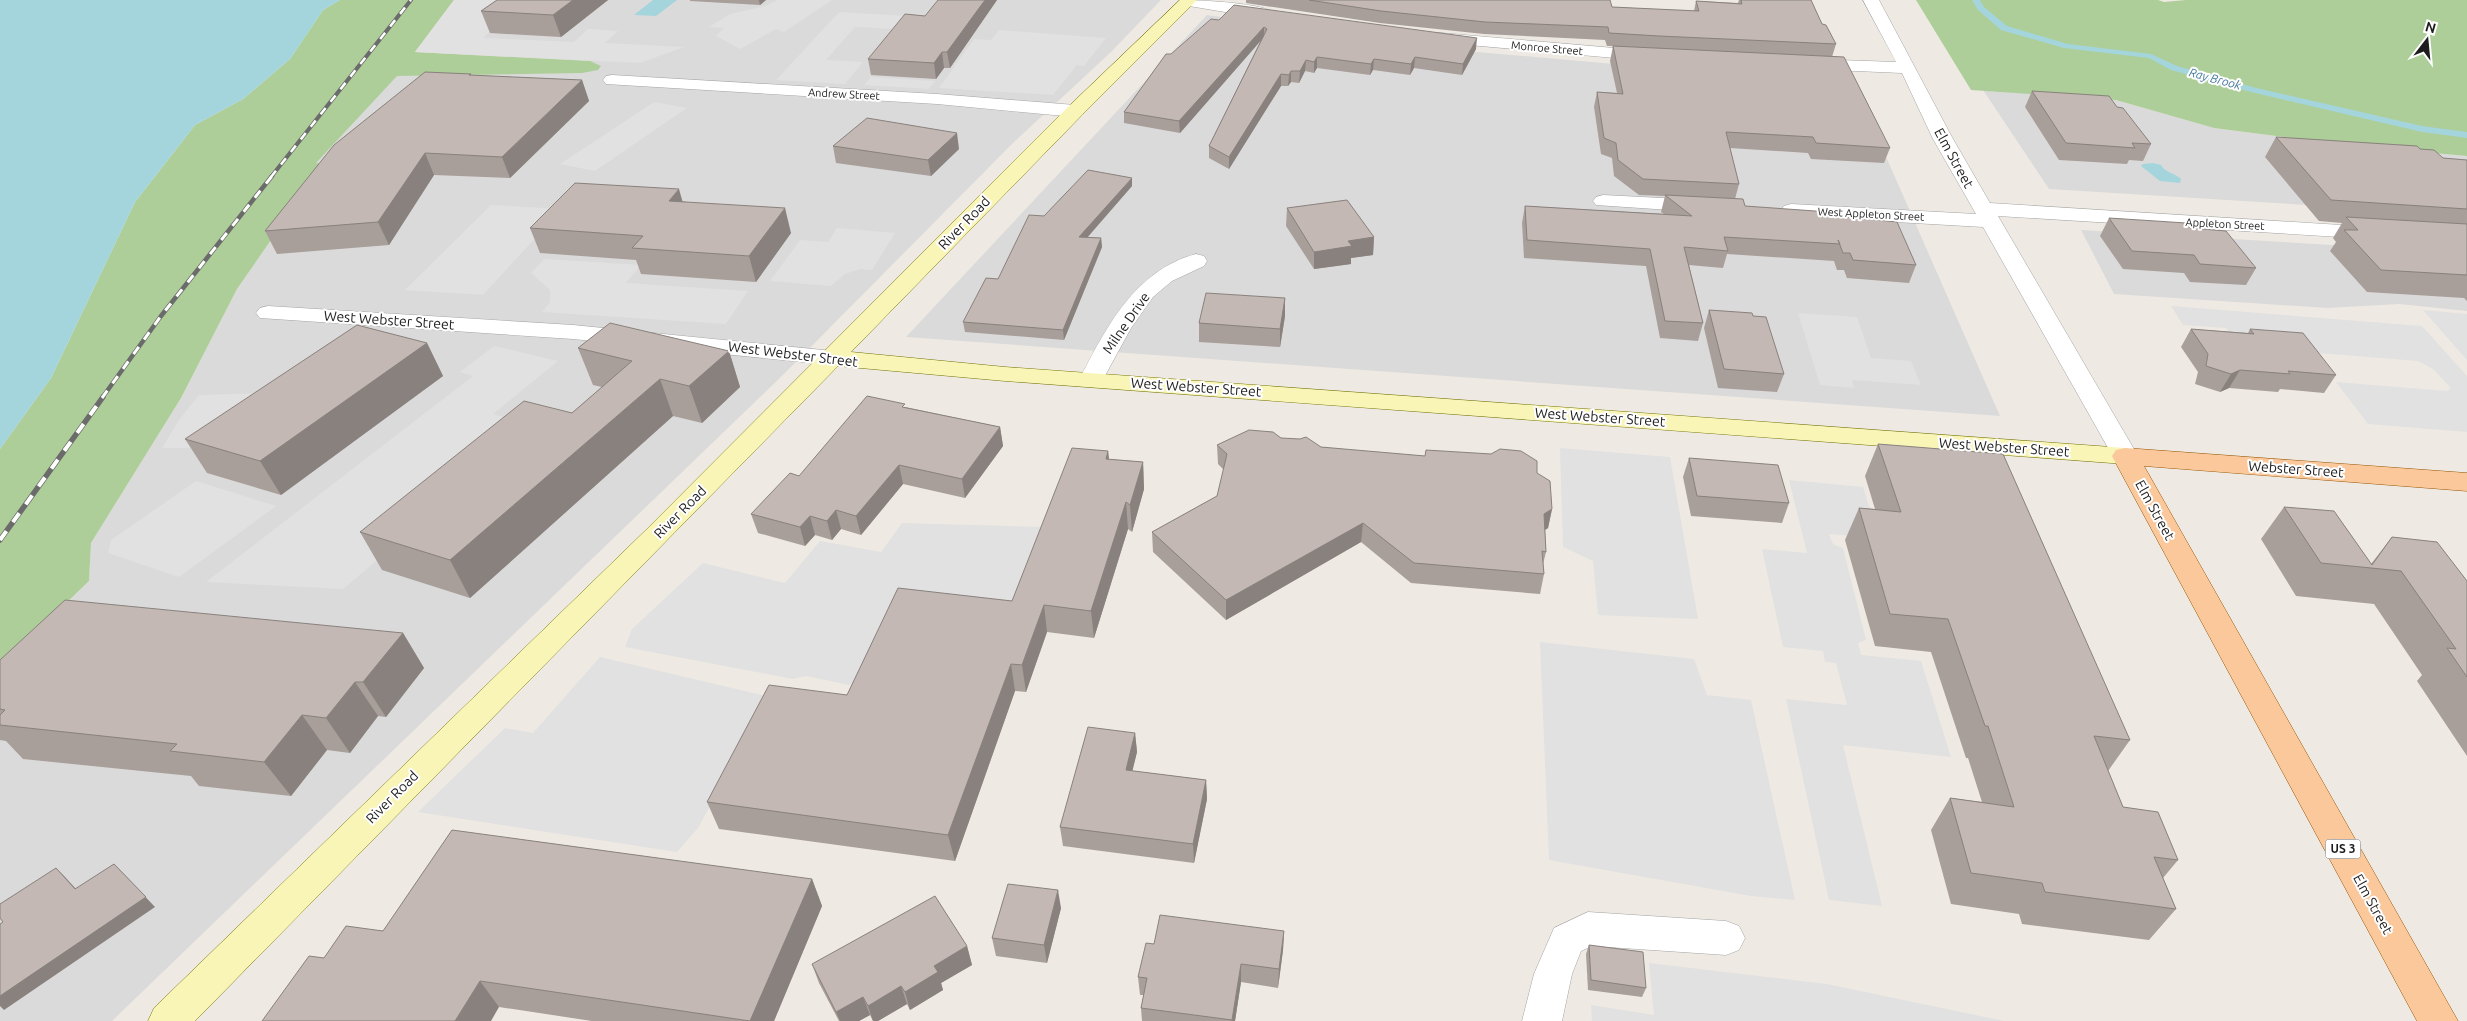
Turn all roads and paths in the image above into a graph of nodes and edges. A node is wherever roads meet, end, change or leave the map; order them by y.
1 (1189, 0) edge
2 (1871, 0) edge
3 (1280, 16) edge
4 (1428, 37) edge
5 (1670, 57) edge
6 (1798, 63) edge
7 (1908, 68) junction
8 (612, 80) dead end
9 (1075, 111) junction
10 (1603, 201) dead end
11 (1719, 207) edge
12 (1768, 209) edge
13 (1986, 215) junction
14 (2388, 233) edge
15 (1196, 262) dead end
16 (268, 313) dead end
17 (833, 358) junction
18 (1091, 380) junction
19 (2125, 456) junction
20 (2467, 482) edge
21 (1726, 938) dead end
22 (168, 1021) edge
23 (1542, 1021) edge
24 (2438, 1021) edge

1 - 3 street
1 - 9 street, River Road
2 - 7 street, Elm Street
4 - 5 street, Monroe Street
6 - 7 street
7 - 13 street, Elm Street
8 - 9 street, Andrew Street
9 - 17 street, River Road
10 - 11 street
12 - 13 street, West Appleton Street
13 - 14 street, Appleton Street
13 - 19 street, Elm Street
15 - 18 street, Milne Drive
16 - 17 street, West Webster Street
17 - 18 street, West Webster Street
17 - 22 street, River Road
18 - 19 street, West Webster Street
19 - 20 main road, Webster Street
19 - 24 main road, Elm Street / US 3
21 - 23 street

